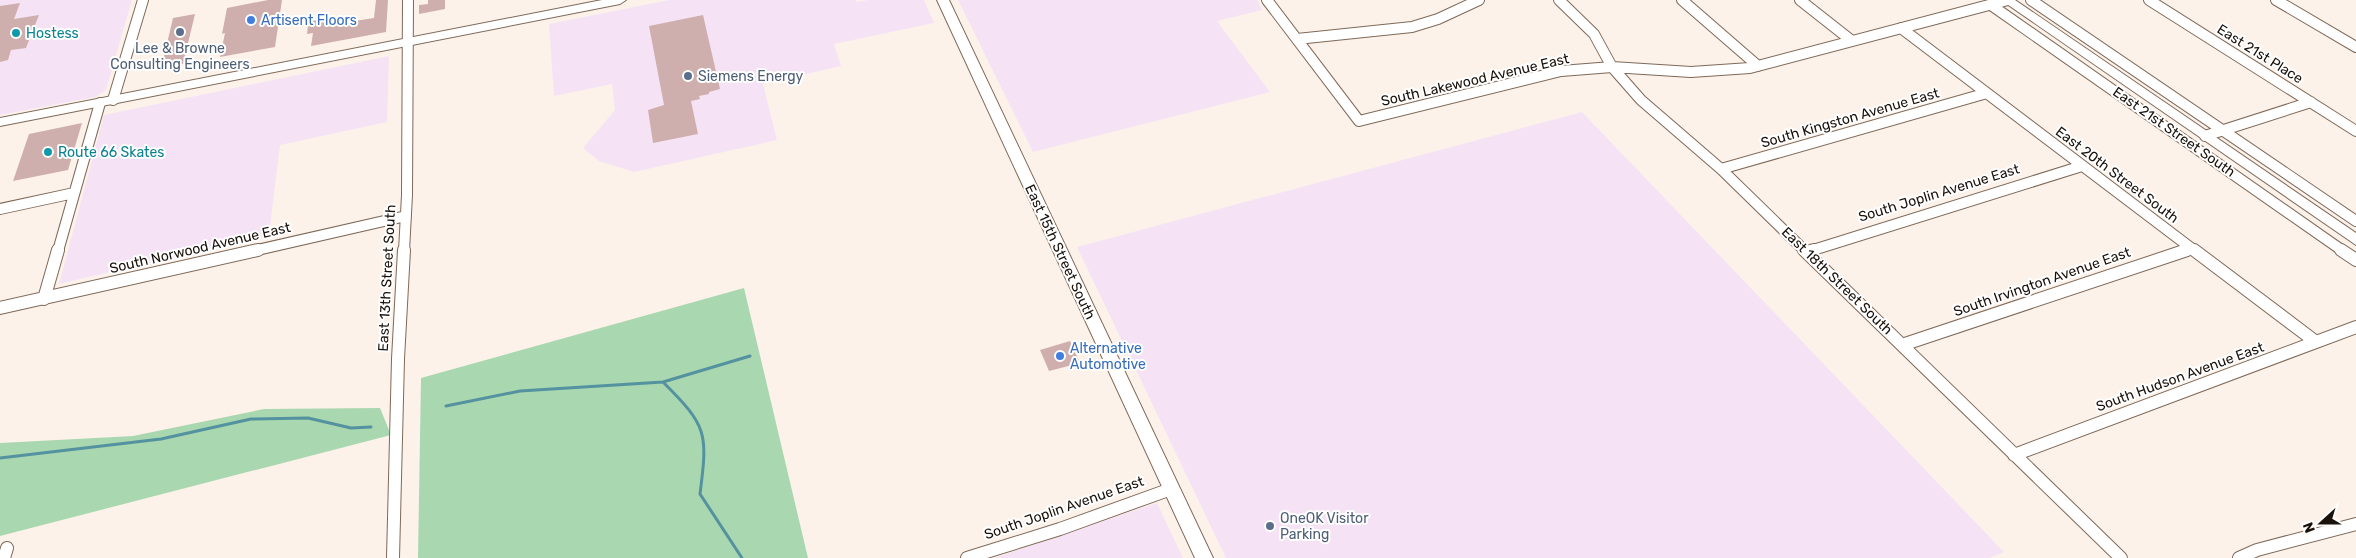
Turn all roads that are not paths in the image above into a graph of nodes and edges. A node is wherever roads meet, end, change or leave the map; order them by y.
1 (143, 0) edge
2 (408, 0) edge
3 (620, 0) edge
4 (943, 0) edge
5 (1267, 0) edge
6 (1479, 0) edge
7 (1559, 0) edge
8 (1682, 0) edge
9 (1800, 0) edge
10 (2008, 0) edge
11 (2031, 0) edge
12 (2149, 0) edge
13 (2276, 0) edge
14 (1991, 5) junction
15 (1902, 28) junction
16 (1297, 39) junction
17 (406, 42) junction
18 (1852, 42) junction
19 (2356, 47) edge
20 (1758, 66) junction
21 (1612, 67) junction
22 (1987, 94) junction
23 (107, 101) junction
24 (2311, 102) junction
25 (0, 122) edge
26 (2223, 130) junction
27 (2356, 131) edge
28 (2205, 136) junction
29 (2082, 166) junction
30 (1721, 169) junction
31 (74, 194) junction
32 (0, 209) edge
33 (406, 216) junction
34 (2356, 221) edge
35 (2356, 240) edge
36 (2191, 248) junction
37 (1806, 252) junction
38 (2356, 260) edge
39 (44, 298) junction
40 (0, 308) edge
41 (2356, 327) edge
42 (2316, 342) junction
43 (1902, 345) junction
44 (2014, 455) junction
45 (1171, 489) junction
46 (2356, 524) edge
47 (393, 558) edge
48 (967, 558) edge
49 (1204, 558) edge
50 (2121, 558) edge
51 (2239, 558) edge

1 - 23 street
2 - 17 street, East 13th Street South
3 - 17 main road
4 - 45 main road, East 15th Street South
5 - 16 street
6 - 16 street
7 - 21 street, East 18th Street South
8 - 20 street
9 - 18 street
10 - 14 street, South Lakewood Avenue East
10 - 28 main road, East 21st Street South
11 - 26 street, East 21st Street South
12 - 24 street, East 21st Place
13 - 19 street
14 - 15 street, South Lakewood Avenue East
14 - 38 street, East 21st Street South
15 - 18 street, South Lakewood Avenue East
15 - 22 street, East 20th Street South
16 - 21 street, South Lakewood Avenue East
17 - 23 main road
17 - 33 street, East 13th Street South
18 - 20 street, South Lakewood Avenue East
20 - 21 street, South Lakewood Avenue East
21 - 30 street, East 18th Street South
22 - 29 street, East 20th Street South
22 - 30 street, South Kingston Avenue East
23 - 25 main road
23 - 31 street
24 - 26 street
24 - 27 street, East 21st Place
26 - 28 street
26 - 34 street, East 21st Street South
28 - 35 main road, East 21st Street South
29 - 36 street, East 20th Street South
29 - 37 street, South Joplin Avenue East
30 - 37 street, East 18th Street South
31 - 32 street
31 - 39 street
33 - 39 street, South Norwood Avenue East
33 - 47 street, East 13th Street South
36 - 42 street, East 20th Street South
36 - 43 street, South Irvington Avenue East
37 - 43 street, East 18th Street South
39 - 40 street, South Norwood Avenue East
41 - 42 street, South Hudson Avenue East
42 - 44 street, South Hudson Avenue East
43 - 44 street, East 18th Street South
44 - 50 street, East 18th Street South
45 - 48 street, South Joplin Avenue East
45 - 49 main road, East 15th Street South
46 - 51 street

